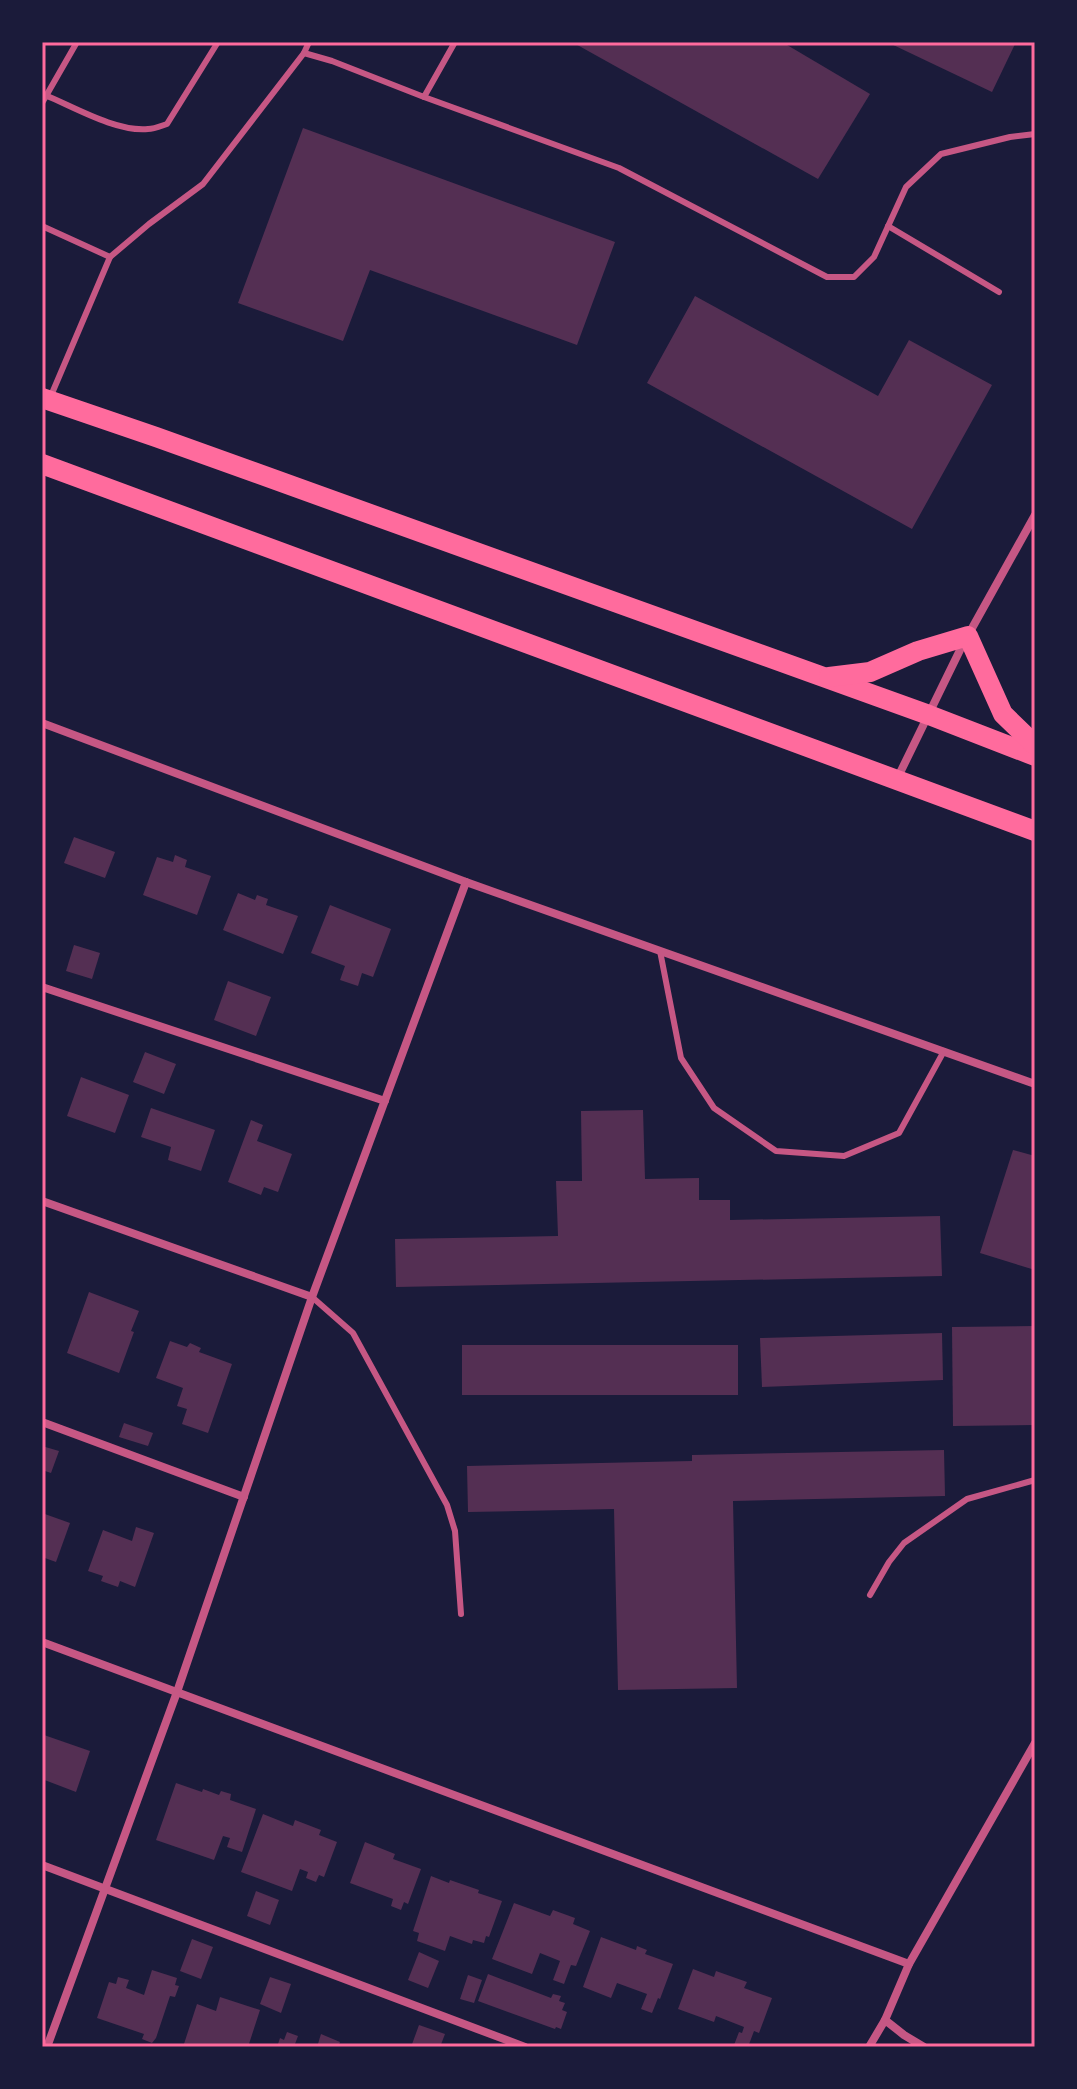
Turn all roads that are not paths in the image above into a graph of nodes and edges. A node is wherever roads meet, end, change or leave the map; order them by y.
1 (77, 42) edge
2 (218, 42) edge
3 (309, 42) edge
4 (455, 42) edge
5 (304, 53) junction
6 (45, 95) junction
7 (424, 97) junction
8 (42, 103) edge
9 (1035, 134) edge
10 (42, 226) edge
11 (888, 226) junction
12 (110, 257) junction
13 (999, 292) dead end
14 (46, 400) edge
15 (42, 464) edge
16 (1035, 515) edge
17 (968, 636) junction
18 (825, 677) junction
19 (929, 715) junction
20 (42, 723) edge
21 (1035, 745) edge
22 (1035, 756) edge
23 (897, 779) junction
24 (1035, 831) edge
25 (466, 882) junction
26 (660, 951) junction
27 (42, 987) edge
28 (944, 1051) junction
29 (1035, 1084) edge
30 (385, 1101) junction
31 (42, 1201) edge
32 (312, 1297) junction
33 (42, 1422) edge
34 (1035, 1480) edge
35 (244, 1497) junction
36 (870, 1595) dead end
37 (461, 1614) dead end
38 (42, 1642) edge
39 (177, 1692) junction
40 (1035, 1743) edge
41 (42, 1865) edge
42 (105, 1888) junction
43 (909, 1964) junction
44 (885, 2020) junction
45 (47, 2047) edge
46 (525, 2047) edge
47 (869, 2047) edge
48 (924, 2047) edge

1 - 6 lane
2 - 6 lane
3 - 5 lane
4 - 7 lane
5 - 7 lane
5 - 12 lane
6 - 8 lane
7 - 11 lane
9 - 11 lane
10 - 12 lane
11 - 13 lane
12 - 14 lane
14 - 18 main road
15 - 23 main road
16 - 17 street
17 - 18 main road
17 - 19 street
17 - 21 main road
18 - 19 main road
19 - 22 main road
19 - 23 street
20 - 25 street
23 - 24 main road
25 - 26 street
25 - 30 street
26 - 28 street
26 - 28 lane
27 - 30 street
28 - 29 street
30 - 32 street
31 - 32 street
32 - 35 street
32 - 37 lane
33 - 35 street
34 - 36 lane
35 - 39 street
38 - 39 street
39 - 42 street
39 - 43 street
40 - 43 street
41 - 42 street
42 - 45 street
42 - 46 street
43 - 44 street
44 - 47 street
44 - 48 street

